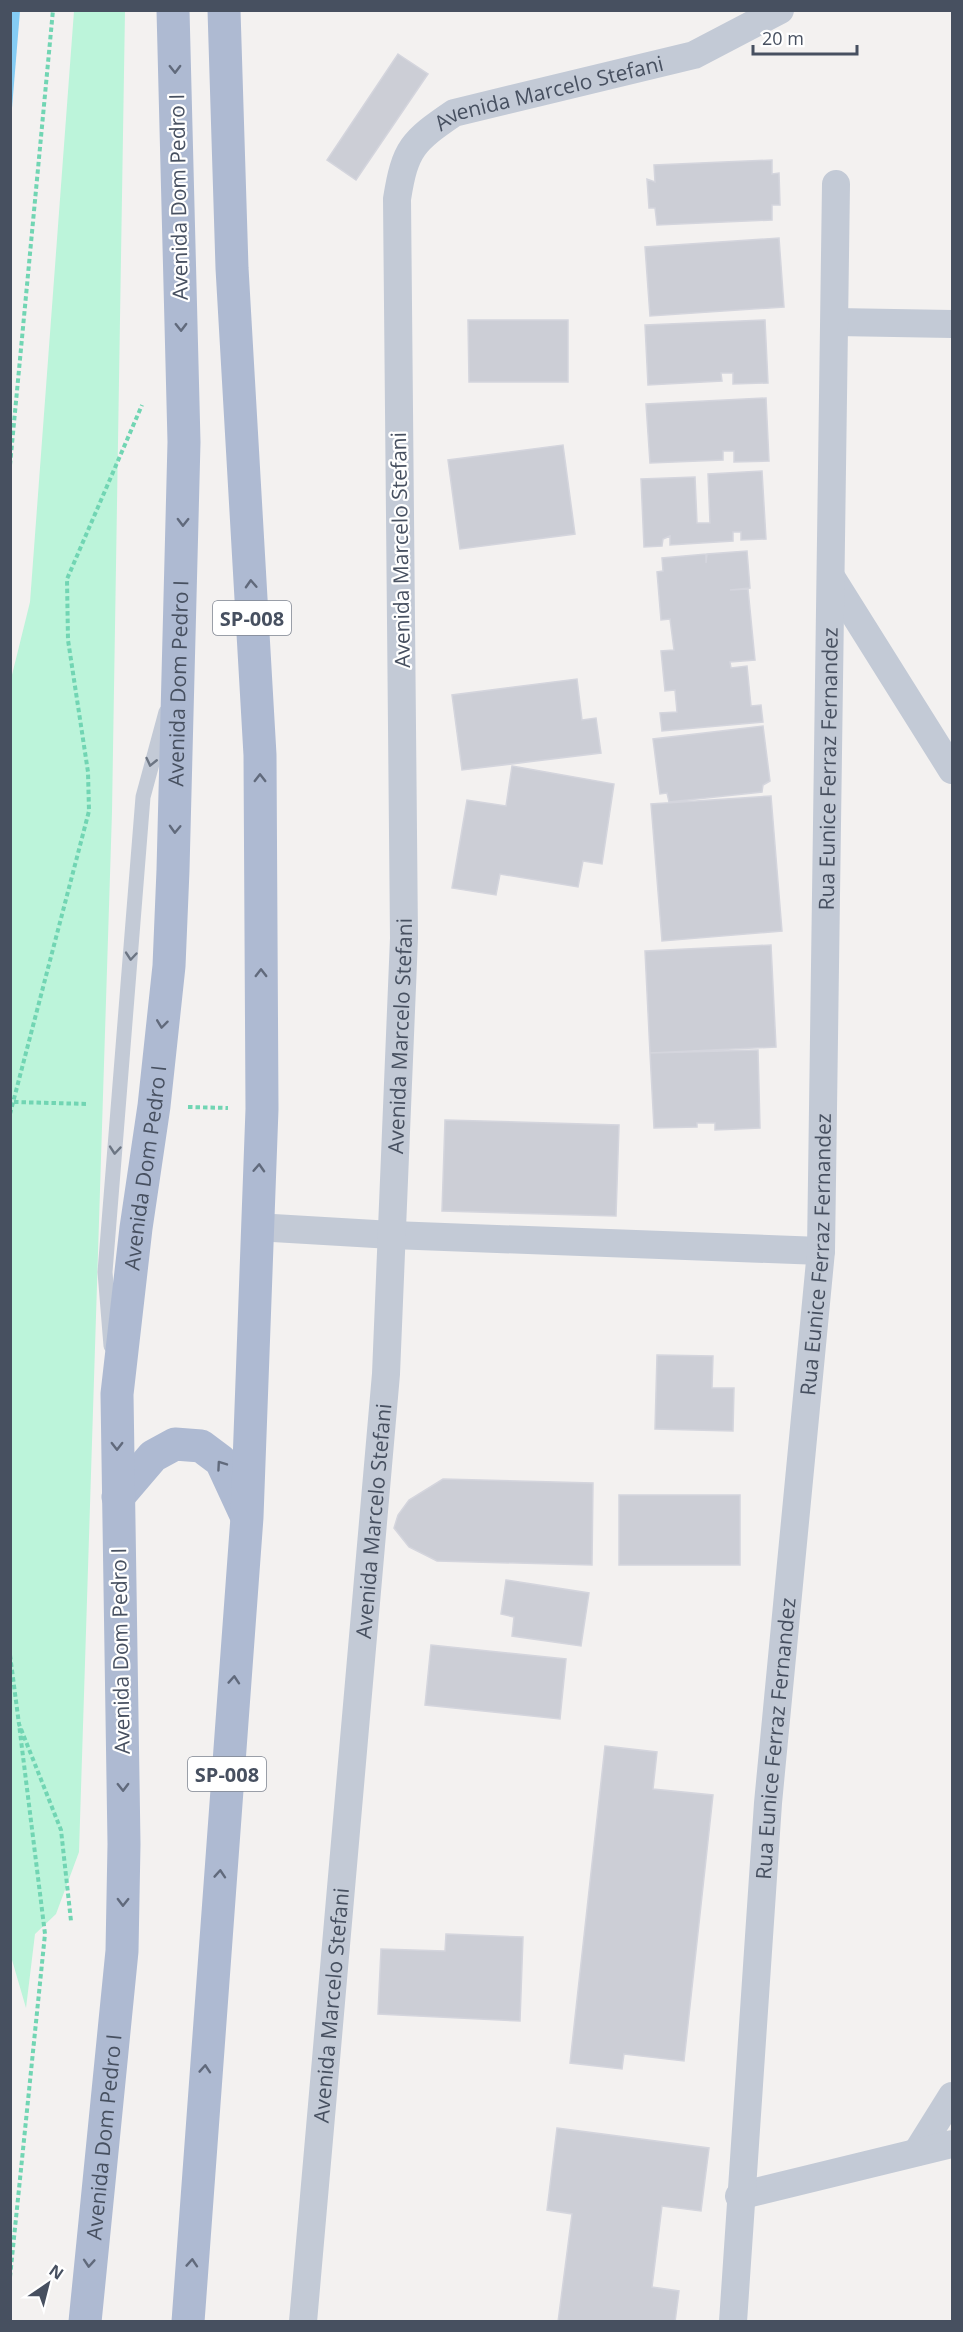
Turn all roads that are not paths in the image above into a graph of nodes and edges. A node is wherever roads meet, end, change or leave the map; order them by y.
1 (173, 10) edge
2 (224, 10) edge
3 (780, 10) edge
4 (836, 184) dead end
5 (836, 322) junction
6 (952, 324) edge
7 (831, 577) junction
8 (952, 770) edge
9 (256, 1227) junction
10 (392, 1235) junction
11 (821, 1251) junction
12 (118, 1497) junction
13 (247, 1517) junction
14 (952, 2096) edge
15 (952, 2144) edge
16 (917, 2152) junction
17 (739, 2196) junction
18 (85, 2322) edge
19 (188, 2322) edge
20 (303, 2322) edge
21 (733, 2322) edge

1 -> 12 main road, Avenida Dom Pedro I
9 -> 2 main road, SP-008
3 - 10 street, Avenida Marcelo Stefani
4 - 5 street, Rua Eunice Ferraz Fernandez
5 - 6 street
5 - 7 street, Rua Eunice Ferraz Fernandez
7 - 8 street
7 - 11 street, Rua Eunice Ferraz Fernandez
9 - 10 street
9 - 13 main road, SP-008
10 - 11 street
10 - 20 street, Avenida Marcelo Stefani
11 - 17 street, Rua Eunice Ferraz Fernandez
13 -> 12 main road
12 -> 18 main road, Avenida Dom Pedro I
19 -> 13 main road, SP-008
14 - 16 street
15 - 16 street
16 - 17 street
17 - 21 street, Rua Eunice Ferraz Fernandez

